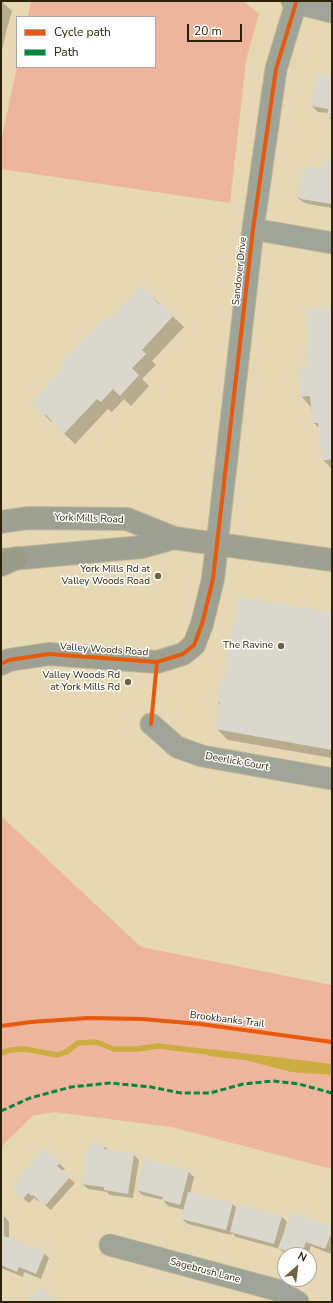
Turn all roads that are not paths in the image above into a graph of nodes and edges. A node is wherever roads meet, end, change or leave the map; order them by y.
1 (294, 2) edge
2 (332, 12) edge
3 (253, 229) junction
4 (332, 243) edge
5 (1, 522) edge
6 (174, 538) junction
7 (217, 544) junction
8 (332, 560) edge
9 (6, 561) edge
10 (1, 664) edge
11 (151, 724) dead end
12 (332, 779) edge
13 (110, 1245) dead end
14 (298, 1302) edge

1 - 2 street
1 - 3 street, Sandover Drive
3 - 4 street
3 - 7 street, Sandover Drive
5 - 6 main road, York Mills Road
6 - 7 main road, York Mills Road
6 - 9 main road, York Mills Road
7 - 8 main road, York Mills Road
7 - 10 main road, Valley Woods Road
11 - 12 street, Deerlick Court
13 - 14 street, Sagebrush Lane

